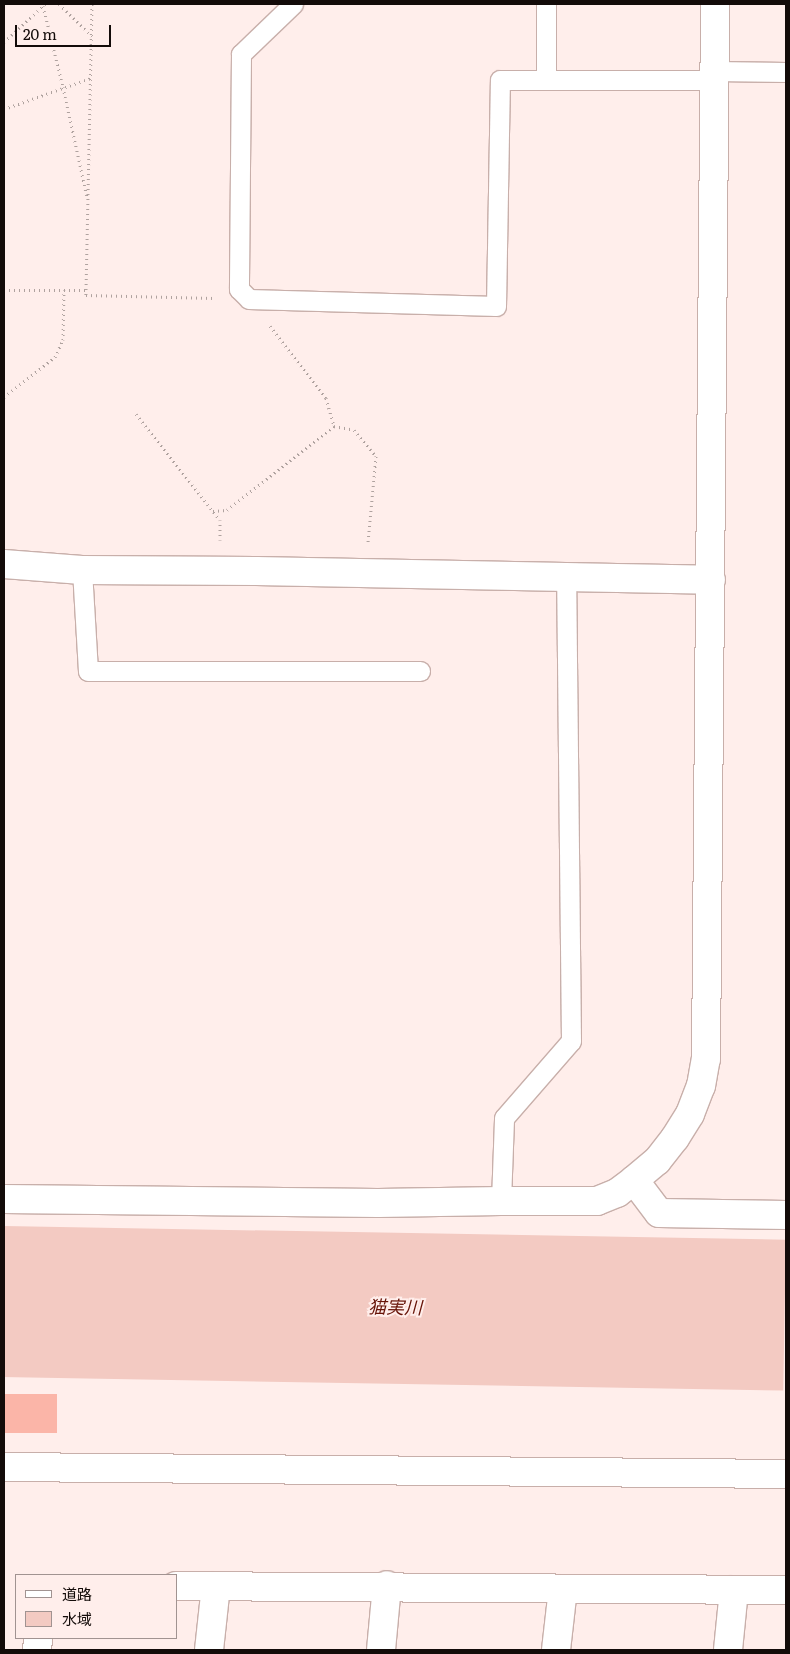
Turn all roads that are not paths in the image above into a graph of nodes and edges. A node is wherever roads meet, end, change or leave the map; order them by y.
1 (293, 4) edge
2 (546, 4) edge
3 (714, 4) edge
4 (786, 72) edge
5 (715, 76) junction
6 (546, 79) junction
7 (4, 564) edge
8 (82, 570) junction
9 (566, 577) junction
10 (711, 580) junction
11 (420, 671) dead end
12 (634, 1180) junction
13 (4, 1199) edge
14 (504, 1201) junction
15 (786, 1215) edge
16 (4, 1467) edge
17 (786, 1474) edge
18 (178, 1586) edge
19 (216, 1586) junction
20 (387, 1586) junction
21 (563, 1589) junction
22 (734, 1590) junction
23 (786, 1590) edge
24 (209, 1650) edge
25 (381, 1650) edge
26 (556, 1650) edge
27 (728, 1650) edge

1 - 6 lane
2 - 6 lane
3 - 5 street
4 - 5 lane
5 - 6 lane
5 - 10 street
7 - 8 street
8 - 9 street
8 - 11 lane
9 - 10 street
9 - 14 lane
10 - 12 street
12 - 14 street
12 - 15 street
13 - 14 street
16 - 17 street
18 - 19 street
19 - 20 street
19 - 24 street
20 - 21 street
20 - 25 street
21 - 22 street
21 - 26 street
22 - 23 street
22 - 27 street

